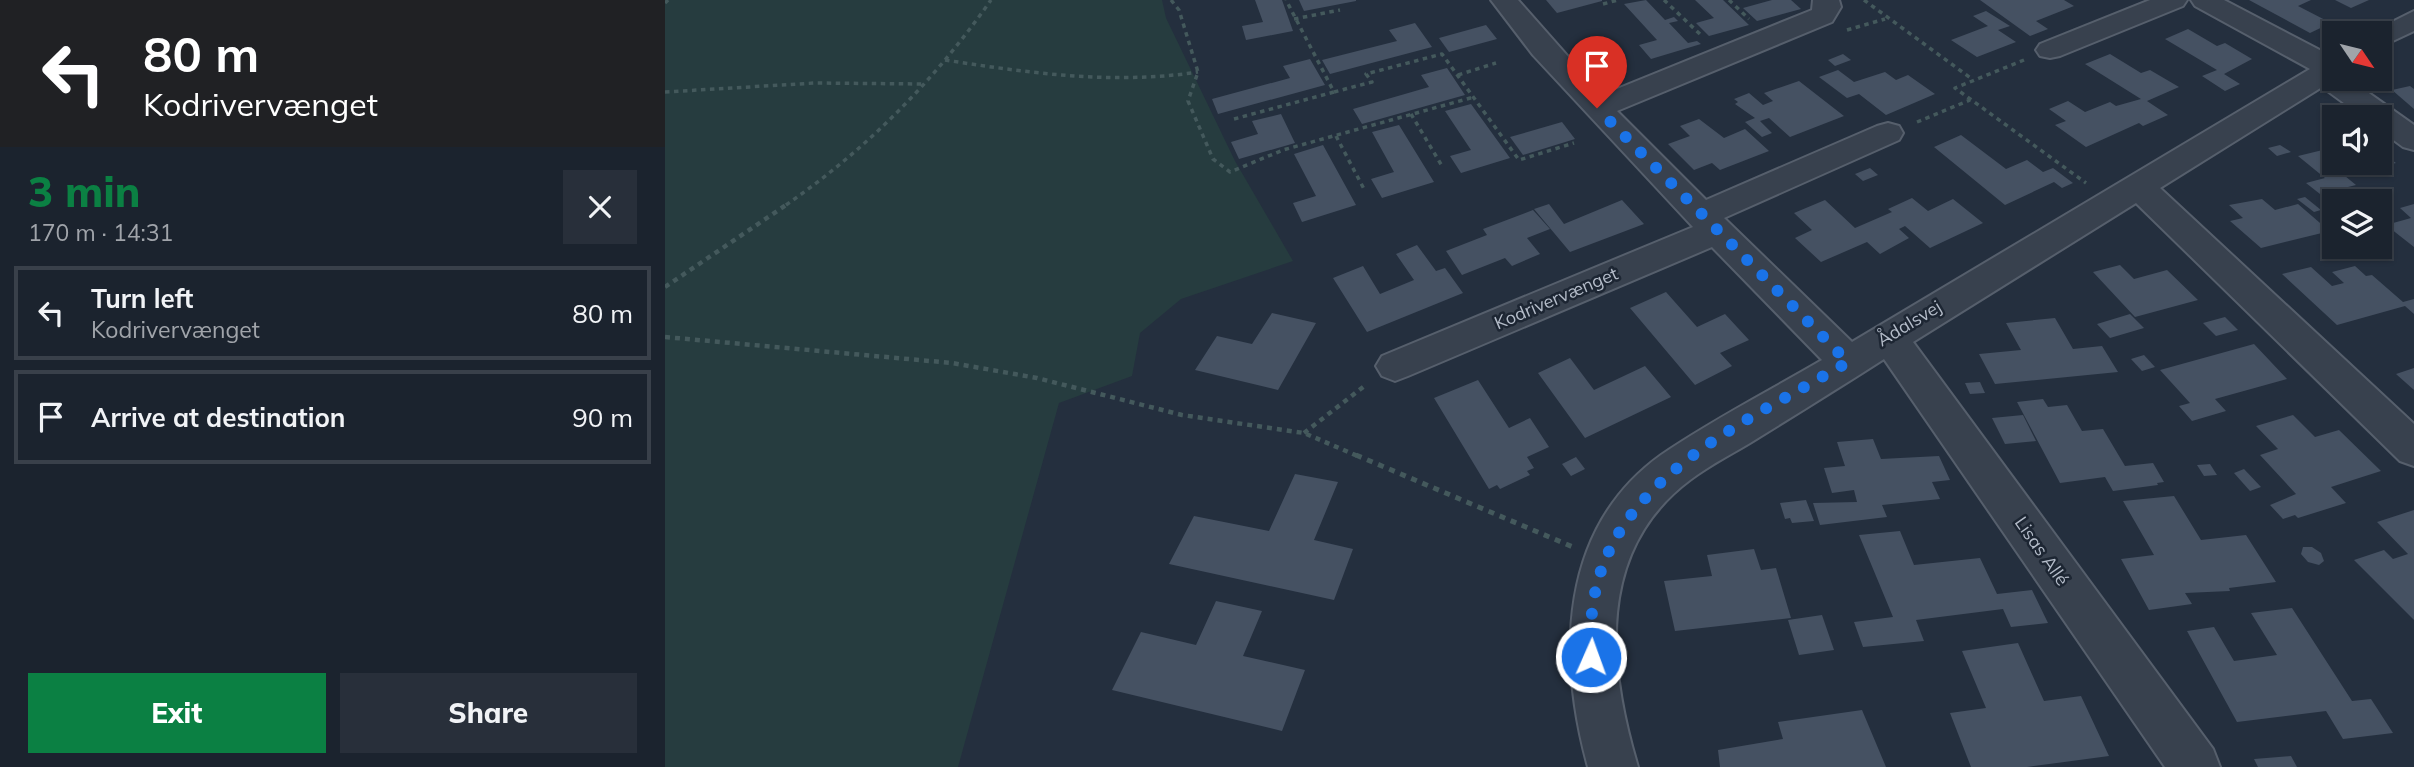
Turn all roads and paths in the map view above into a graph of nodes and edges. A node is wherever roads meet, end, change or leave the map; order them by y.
1 (991, 0) edge
2 (1171, 0) edge
3 (1286, 0) edge
4 (1504, 0) edge
5 (1618, 0) edge
6 (1664, 0) edge
7 (1730, 0) edge
8 (1826, 0) edge
9 (1864, 0) edge
10 (2174, 0) edge
11 (2204, 0) edge
12 (1603, 4) dead end
13 (1340, 10) dead end
14 (1294, 19) junction
15 (2414, 19) edge
16 (1756, 25) dead end
17 (2392, 32) edge
18 (2050, 50) joint
19 (1724, 57) junction
20 (945, 60) junction
21 (1496, 63) dead end
22 (2322, 66) edge
23 (1198, 72) junction
24 (2322, 74) edge
25 (1458, 75) junction
26 (1972, 79) junction
27 (925, 84) junction
28 (2354, 91) edge
29 (665, 92) edge
30 (1334, 92) junction
31 (1474, 97) junction
32 (1971, 99) junction
33 (1597, 108) junction
34 (1411, 114) junction
35 (1234, 119) dead end
36 (1888, 134) joint
37 (1336, 136) junction
38 (2414, 140) edge
39 (1574, 143) dead end
40 (1442, 166) dead end
41 (1364, 189) dead end
42 (2126, 194) junction
43 (1709, 223) junction
44 (665, 287) edge
45 (1888, 336) junction
46 (665, 337) edge
47 (1848, 362) junction
48 (1395, 366) joint
49 (1304, 433) junction
50 (2414, 449) edge
51 (1606, 561) junction
52 (1613, 767) edge
53 (2195, 767) edge

1 - 20 path
2 - 23 path
3 - 14 path
4 - 33 street
5 - 12 path
6 - 19 path
7 - 16 path
8 - 19 street
9 - 26 path
10 - 18 street
11 - 22 street
13 - 14 path
14 - 30 path
15 - 17 street
18 - 26 path
19 - 33 street
20 - 23 path
20 - 27 path
21 - 25 path
23 - 37 path
24 - 42 street, Ådalsvej
25 - 30 path
25 - 31 path
26 - 32 path
27 - 29 path
27 - 44 path
28 - 38 street
30 - 35 path
31 - 34 path
31 - 39 path
32 - 36 path
32 - 42 path
33 - 43 street
34 - 37 path
34 - 40 path
36 - 43 street, Kodrivervænget
37 - 41 path
42 - 45 street, Ådalsvej
42 - 50 street
43 - 47 street
43 - 48 street, Kodrivervænget
45 - 47 street, Ådalsvej
45 - 53 street, Lisas Allé
46 - 49 path
47 - 51 street, Ådalsvej
48 - 49 path
49 - 51 path
51 - 52 street, Ådalsvej

